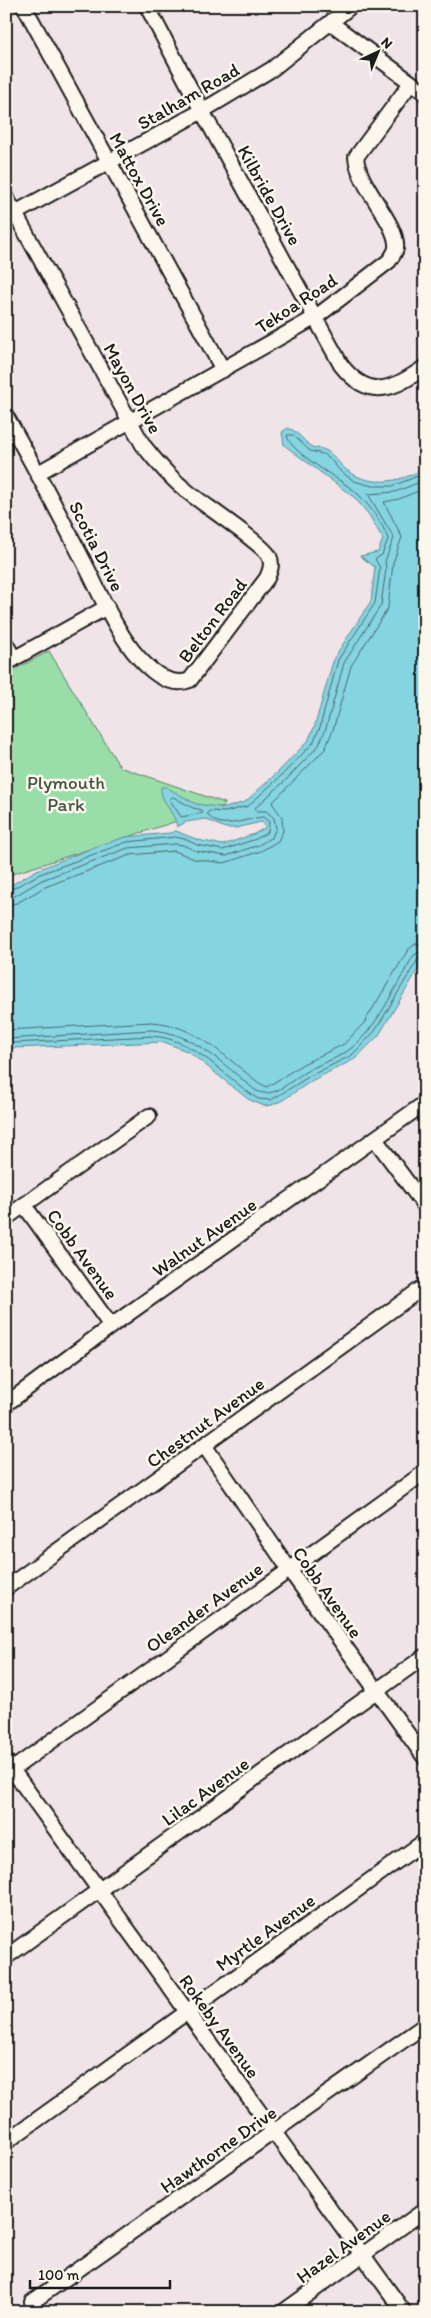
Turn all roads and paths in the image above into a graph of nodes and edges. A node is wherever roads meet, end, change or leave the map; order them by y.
1 (24, 6) edge
2 (147, 6) edge
3 (351, 6) edge
4 (331, 23) junction
5 (411, 83) junction
6 (425, 93) edge
7 (202, 111) junction
8 (108, 162) junction
9 (6, 197) edge
10 (11, 215) edge
11 (316, 317) junction
12 (425, 367) edge
13 (223, 370) junction
14 (6, 416) edge
15 (129, 421) junction
16 (38, 473) junction
17 (271, 562) joint
18 (107, 607) junction
19 (6, 644) edge
20 (10, 661) edge
21 (169, 681) joint
22 (425, 1103) edge
23 (149, 1116) dead end
24 (375, 1139) junction
25 (24, 1205) junction
26 (425, 1206) edge
27 (6, 1218) edge
28 (425, 1286) edge
29 (111, 1326) junction
30 (6, 1404) edge
31 (204, 1445) junction
32 (425, 1472) edge
33 (289, 1569) junction
34 (6, 1588) edge
35 (425, 1656) edge
36 (376, 1691) junction
37 (425, 1758) edge
38 (8, 1768) edge
39 (425, 1841) edge
40 (99, 1891) junction
41 (6, 1957) edge
42 (187, 2011) junction
43 (425, 2025) edge
44 (274, 2133) junction
45 (6, 2142) edge
46 (425, 2210) edge
47 (363, 2254) junction
48 (32, 2302) dead end
49 (283, 2312) edge
50 (404, 2312) edge

1 - 8 street, Mattox Drive
2 - 7 street, Kilbride Drive
3 - 4 street, Stalham Road
4 - 5 street
4 - 7 street, Stalham Road
5 - 6 street
5 - 11 street, Tekoa Road
7 - 8 street, Stalham Road
7 - 11 street, Kilbride Drive
8 - 10 street, Stalham Road
8 - 13 street, Mattox Drive
9 - 10 street, Mayon Drive
10 - 15 street, Mayon Drive
11 - 12 street, Kilbride Drive
11 - 13 street, Tekoa Road
13 - 15 street, Tekoa Road
14 - 16 street, Scotia Drive
15 - 16 street, Tekoa Road
15 - 17 street, Mayon Drive
16 - 18 street, Scotia Drive
17 - 21 street, Belton Road
18 - 20 street
18 - 21 street, Scotia Drive
19 - 20 street
22 - 24 street, Walnut Avenue
23 - 25 street
24 - 26 street
24 - 29 street, Walnut Avenue
25 - 27 street
25 - 29 street, Cobb Avenue
28 - 31 street, Chestnut Avenue
29 - 30 street, Walnut Avenue
31 - 33 street, Cobb Avenue
31 - 34 street, Chestnut Avenue
32 - 33 street, Oleander Avenue
33 - 36 street, Cobb Avenue
33 - 38 street, Oleander Avenue
35 - 36 street, Lilac Avenue
36 - 37 street, Cobb Avenue
36 - 40 street, Lilac Avenue
38 - 40 street, Rokeby Avenue
39 - 42 street, Myrtle Avenue
40 - 41 street, Lilac Avenue
40 - 42 street, Rokeby Avenue
42 - 44 street, Rokeby Avenue
42 - 45 street, Myrtle Avenue
43 - 44 street, Hawthorne Drive
44 - 47 street, Rokeby Avenue
44 - 48 street, Hawthorne Drive
46 - 47 street, Hazel Avenue
47 - 49 street, Hazel Avenue
47 - 50 street, Rokeby Avenue

